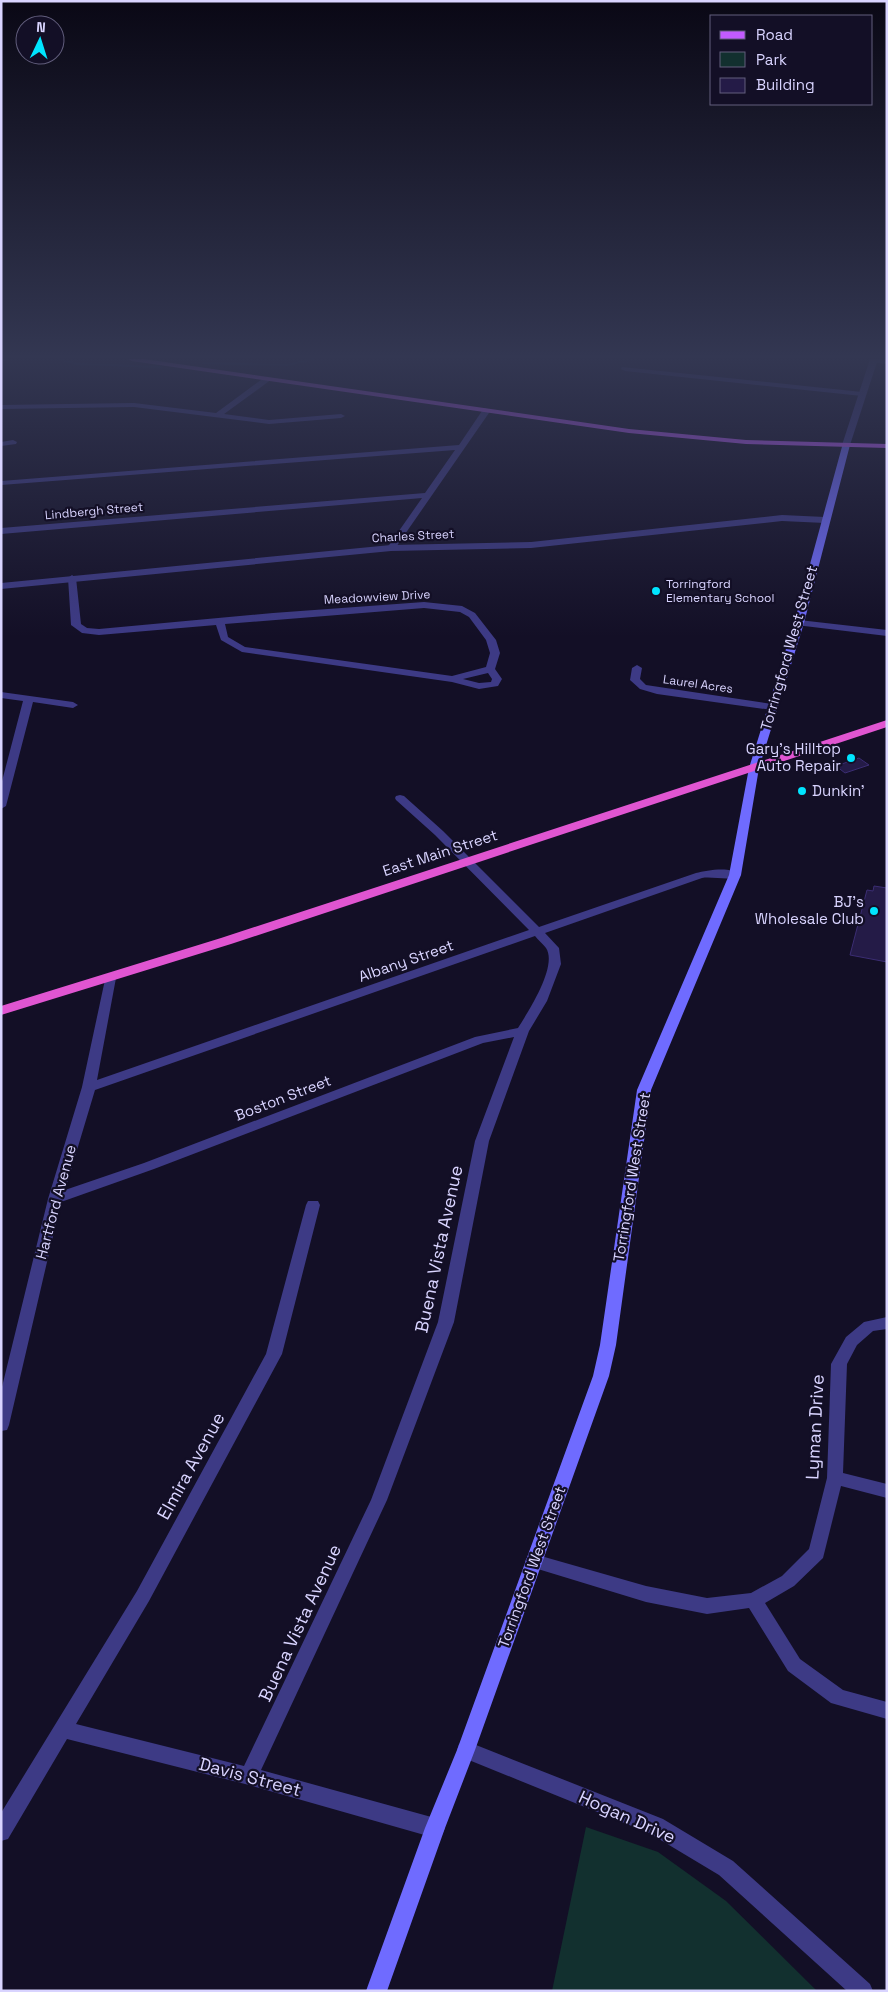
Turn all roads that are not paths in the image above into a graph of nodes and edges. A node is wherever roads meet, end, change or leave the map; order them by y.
1 (408, 452) edge
2 (457, 452) edge
3 (844, 452) edge
4 (1, 483) edge
5 (428, 495) junction
6 (825, 520) junction
7 (1, 531) edge
8 (391, 548) junction
9 (72, 578) junction
10 (1, 586) edge
11 (220, 622) junction
12 (799, 623) junction
13 (887, 633) edge
14 (637, 668) dead end
15 (490, 669) junction
16 (452, 679) junction
17 (1, 695) edge
18 (29, 699) junction
19 (73, 704) dead end
20 (772, 707) junction
21 (885, 725) edge
22 (754, 768) junction
23 (5, 774) edge
24 (400, 798) dead end
25 (1, 806) edge
26 (467, 861) junction
27 (735, 875) junction
28 (536, 933) junction
29 (110, 978) junction
30 (1, 1011) edge
31 (523, 1031) junction
32 (89, 1087) junction
33 (55, 1199) junction
34 (313, 1206) dead end
35 (887, 1323) edge
36 (1, 1425) edge
37 (835, 1478) junction
38 (887, 1491) edge
39 (534, 1561) junction
40 (754, 1600) junction
41 (887, 1711) edge
42 (64, 1730) junction
43 (466, 1750) junction
44 (249, 1776) junction
45 (434, 1828) junction
46 (1, 1832) edge
47 (376, 1991) edge
48 (862, 1991) edge

1 - 4 street
2 - 5 street
3 - 6 main road, Torringford West Street
5 - 7 street, Lindbergh Street
5 - 8 street
6 - 8 street, Charles Street
6 - 12 main road, Torringford West Street
8 - 9 street, Charles Street
9 - 10 street, Charles Street
9 - 11 street, Meadowview Drive
11 - 15 street, Meadowview Drive
11 - 16 street, Meadowview Drive
12 - 13 street
12 - 20 main road, Torringford West Street
14 - 20 street, Laurel Acres
15 - 16 street, Meadowview Drive
15 - 16 street, Meadowview Drive
17 - 18 street
18 - 19 street
18 - 23 street
20 - 22 main road, Torringford West Street
21 - 22 highway, East Main Street
22 - 26 highway, East Main Street
22 - 27 main road, Torringford West Street
23 - 25 street
24 - 26 street, Buena Vista Avenue
26 - 28 street, Buena Vista Avenue
26 - 29 highway, East Main Street
27 - 28 street, Albany Street
27 - 39 main road, Torringford West Street
28 - 31 street, Buena Vista Avenue
28 - 32 street, Albany Street
29 - 30 highway, East Main Street
29 - 32 street, Hartford Avenue
31 - 33 street, Boston Street
31 - 44 street, Buena Vista Avenue
32 - 33 street, Hartford Avenue
33 - 36 street, Hartford Avenue
34 - 42 street, Elmira Avenue
35 - 37 street, Lyman Drive
37 - 38 street
37 - 40 street, Lyman Drive
39 - 40 street, Lyman Drive
39 - 43 main road, Torringford West Street
40 - 41 street
42 - 44 street, Davis Street
42 - 46 street, Elmira Avenue
43 - 45 main road, Torringford West Street
43 - 48 street, Hogan Drive
44 - 45 street, Davis Street
45 - 47 main road, Torringford West Street

